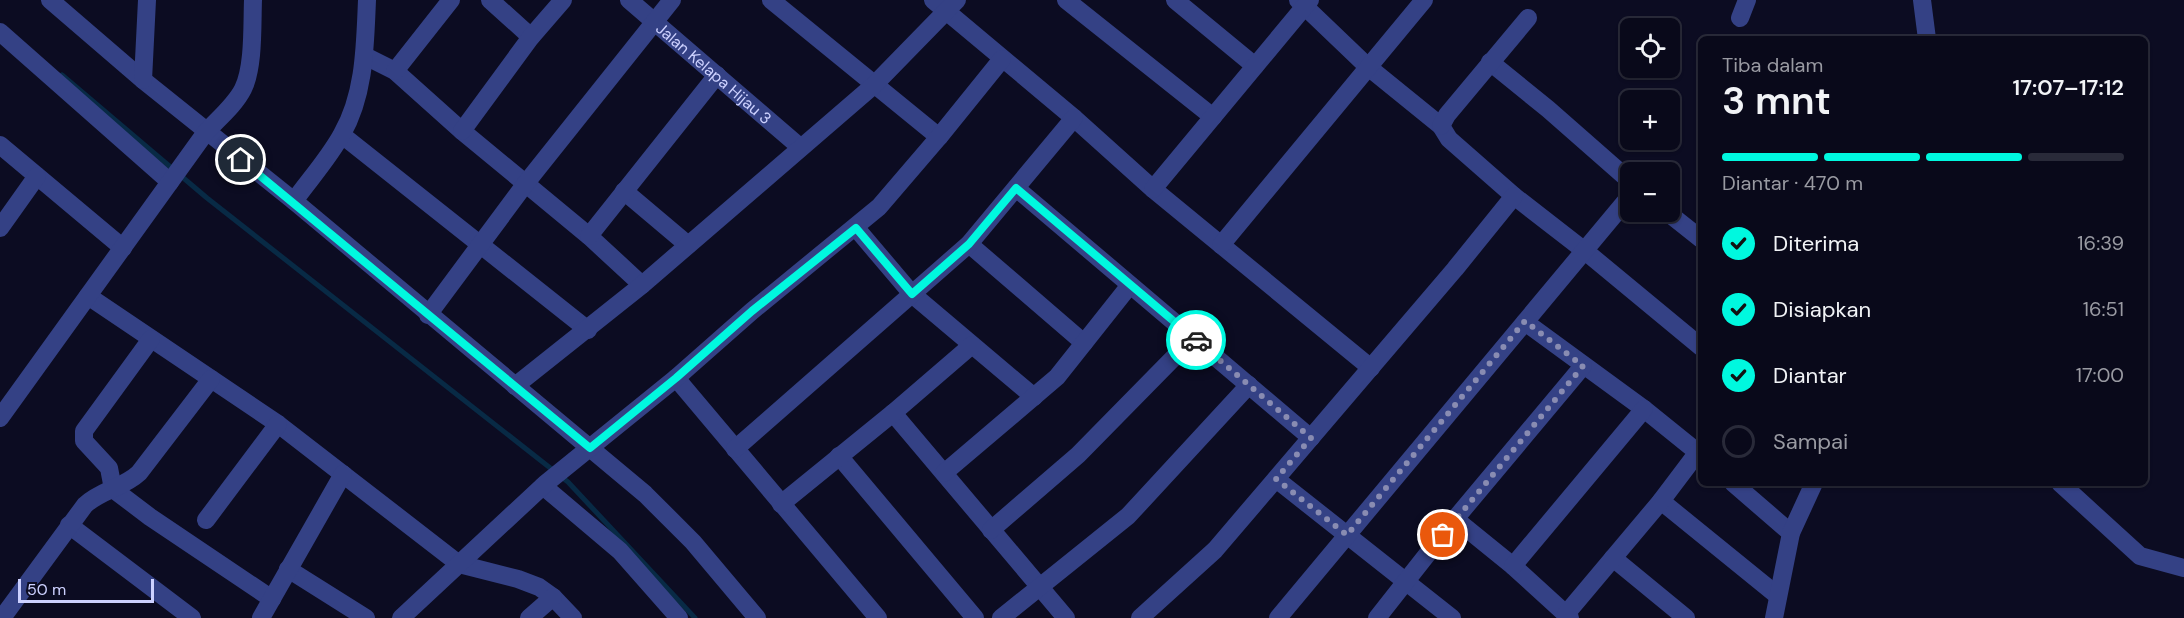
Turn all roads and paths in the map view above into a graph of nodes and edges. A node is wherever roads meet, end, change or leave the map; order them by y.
1 (50, 0) edge
2 (147, 0) edge
3 (253, 0) edge
4 (367, 0) edge
5 (451, 0) edge
6 (490, 0) edge
7 (563, 0) edge
8 (629, 0) edge
9 (672, 0) edge
10 (771, 0) edge
11 (1066, 0) edge
12 (1175, 0) edge
13 (1424, 0) edge
14 (1747, 0) edge
15 (1922, 0) edge
16 (1304, 2) edge
17 (946, 4) edge
18 (1528, 18) dead end
19 (1740, 18) dead end
20 (656, 21) junction
21 (1927, 36) edge
22 (6, 37) edge
23 (531, 37) junction
24 (365, 56) junction
25 (0, 57) edge
26 (1002, 59) junction
27 (1490, 62) junction
28 (1255, 66) junction
29 (1367, 66) junction
30 (395, 71) junction
31 (717, 75) junction
32 (143, 80) junction
33 (874, 85) junction
34 (1213, 117) junction
35 (1074, 118) junction
36 (1441, 126) junction
37 (462, 131) junction
38 (342, 135) junction
39 (204, 136) junction
40 (939, 137) junction
41 (0, 145) edge
42 (800, 147) junction
43 (1620, 172) edge
44 (37, 176) junction
45 (173, 178) junction
46 (526, 183) junction
47 (1016, 188) junction
48 (1153, 189) junction
49 (624, 191) junction
50 (1514, 196) junction
51 (294, 201) junction
52 (1620, 208) edge
53 (1680, 222) edge
54 (0, 228) edge
55 (856, 228) junction
56 (589, 236) junction
57 (1698, 237) edge
58 (481, 244) junction
59 (969, 244) junction
60 (1221, 244) junction
61 (688, 245) junction
62 (123, 248) junction
63 (1585, 251) junction
64 (642, 285) junction
65 (1130, 285) junction
66 (912, 294) junction
67 (88, 296) junction
68 (428, 315) junction
69 (1525, 321) junction
70 (588, 330) junction
71 (1193, 338) junction
72 (151, 339) junction
73 (1084, 343) junction
74 (972, 345) junction
75 (1698, 345) edge
76 (1583, 366) junction
77 (1371, 368) junction
78 (676, 378) junction
79 (211, 379) junction
80 (1250, 385) junction
81 (515, 386) junction
82 (1034, 397) junction
83 (1644, 409) junction
84 (893, 413) junction
85 (0, 418) edge
86 (278, 424) junction
87 (1311, 438) junction
88 (735, 449) junction
89 (586, 451) junction
90 (1698, 453) edge
91 (1698, 455) edge
92 (839, 456) junction
93 (944, 473) junction
94 (343, 474) junction
95 (1276, 479) junction
96 (544, 485) junction
97 (1736, 486) edge
98 (1813, 486) edge
99 (2063, 486) edge
100 (112, 489) junction
101 (1660, 501) junction
102 (781, 504) junction
103 (1455, 519) junction
104 (206, 520) dead end
105 (69, 525) junction
106 (991, 530) junction
107 (1791, 533) junction
108 (1347, 535) junction
109 (1613, 558) junction
110 (459, 564) junction
111 (1514, 566) junction
112 (2184, 568) edge
113 (288, 569) junction
114 (1406, 582) junction
115 (1040, 586) junction
116 (1778, 596) junction
117 (553, 597) junction
118 (272, 598) junction
119 (1568, 616) edge
120 (6, 617) edge
121 (192, 618) edge
122 (261, 618) edge
123 (366, 618) edge
124 (401, 618) edge
125 (529, 618) edge
126 (573, 618) edge
127 (679, 618) edge
128 (757, 618) edge
129 (878, 618) edge
130 (975, 618) edge
131 (1001, 618) edge
132 (1066, 618) edge
133 (1140, 618) edge
134 (1278, 618) edge
135 (1377, 618) edge
136 (1452, 618) edge
137 (1686, 618) edge
138 (1774, 618) edge

1 - 32 street
2 - 32 street
3 - 39 street
4 - 24 street
5 - 30 street
6 - 23 street
7 - 23 street
8 - 20 street, Jalan Kelapa Hijau 3
9 - 20 street
10 - 33 street
11 - 34 street
12 - 28 street
13 - 29 street
14 - 19 street
15 - 21 street
16 - 28 street
16 - 29 street
17 - 26 street
17 - 33 street
18 - 27 street
20 - 31 street, Jalan Kelapa Hijau 3
20 - 46 street
22 - 25 street
22 - 45 street
23 - 37 street
24 - 30 street
24 - 38 street
26 - 35 street
26 - 40 street
27 - 36 street
27 - 43 street
28 - 34 street
29 - 36 street
29 - 60 street
30 - 37 street
31 - 42 street, Jalan Kelapa Hijau 3
31 - 49 street
32 - 39 street
33 - 40 street
33 - 42 street
34 - 48 street
35 - 47 street
35 - 48 street
36 - 50 street
37 - 46 street
38 - 51 street
38 - 58 street
39 - 45 street
39 - 51 street
40 - 55 street
41 - 44 street
42 - 61 street
44 - 54 street
44 - 62 street
45 - 62 street
46 - 56 street
46 - 58 street
47 - 59 street
47 - 65 street
48 - 60 street
49 - 56 street
49 - 61 street
50 - 63 street
50 - 77 street
51 - 68 street
52 - 63 street
53 - 57 street
55 - 66 street
55 - 78 street
56 - 64 street
58 - 68 street
58 - 70 street
59 - 66 street
59 - 73 street
60 - 77 street
61 - 64 street
62 - 67 street
63 - 69 street
63 - 75 street
64 - 70 street
65 - 71 street
65 - 73 street
66 - 74 street
66 - 88 street
67 - 72 street
67 - 85 street
68 - 81 street
69 - 76 street
69 - 108 street
70 - 81 street
71 - 80 street
71 - 106 street
72 - 79 street
72 - 100 street
73 - 82 street
74 - 82 street
74 - 84 street
76 - 83 street
76 - 103 street
77 - 87 street
78 - 88 street
78 - 89 street
79 - 86 street
79 - 100 street
80 - 87 street
80 - 115 street
81 - 89 street
82 - 93 street
83 - 90 street
83 - 111 street
84 - 92 street
84 - 93 street
86 - 94 street
86 - 104 street
87 - 95 street
88 - 102 street
89 - 96 street
89 - 128 street
91 - 101 street
92 - 102 street
92 - 130 street
93 - 106 street
94 - 110 street
94 - 113 street
95 - 108 street
95 - 133 street
96 - 110 street
96 - 127 street
97 - 107 street
98 - 107 street
99 - 112 street
100 - 105 street
100 - 118 street
101 - 109 street
101 - 116 street
102 - 129 street
103 - 111 street
103 - 114 street
105 - 120 street
105 - 121 street
106 - 115 street
107 - 116 street
108 - 114 street
108 - 134 street
109 - 119 street
109 - 137 street
110 - 117 street
110 - 124 street
111 - 119 street
113 - 118 street
113 - 123 street
114 - 135 street
114 - 136 street
115 - 131 street
115 - 132 street
116 - 138 street
117 - 125 street
117 - 126 street
118 - 122 street

